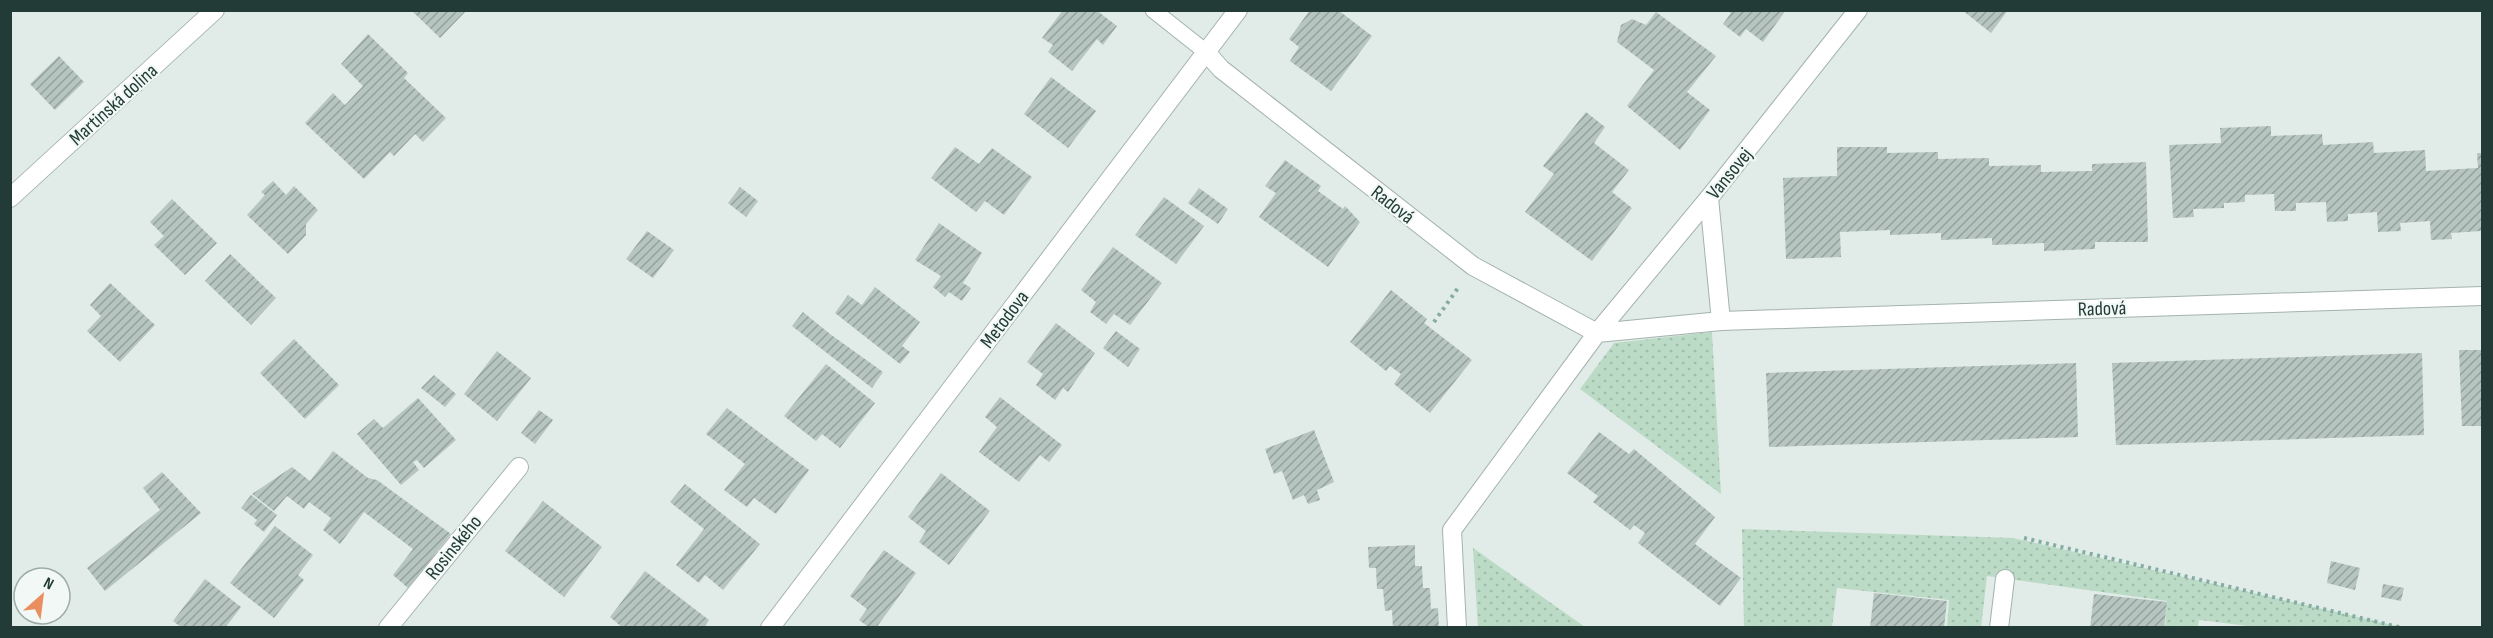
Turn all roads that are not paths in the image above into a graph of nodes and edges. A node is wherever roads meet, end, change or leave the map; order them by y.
1 (215, 10) edge
2 (1153, 10) edge
3 (1238, 10) edge
4 (1858, 10) edge
5 (1206, 52) junction
6 (10, 198) edge
7 (1709, 198) junction
8 (2482, 296) edge
9 (1721, 321) junction
10 (1597, 333) junction
11 (519, 467) dead end
12 (2005, 579) dead end
13 (388, 627) edge
14 (770, 627) edge
15 (1457, 627) edge
16 (1999, 627) edge

1 - 6 street, Martinská dolina
2 - 5 lane
3 - 5 street, Metodova
4 - 7 street, Vansovej
5 - 10 street, Radová
5 - 14 street, Metodova
7 - 9 street
7 - 10 street, Vansovej
8 - 9 street, Radová
9 - 10 street, Radová
10 - 15 street
11 - 13 street, Rosinského
12 - 16 street

